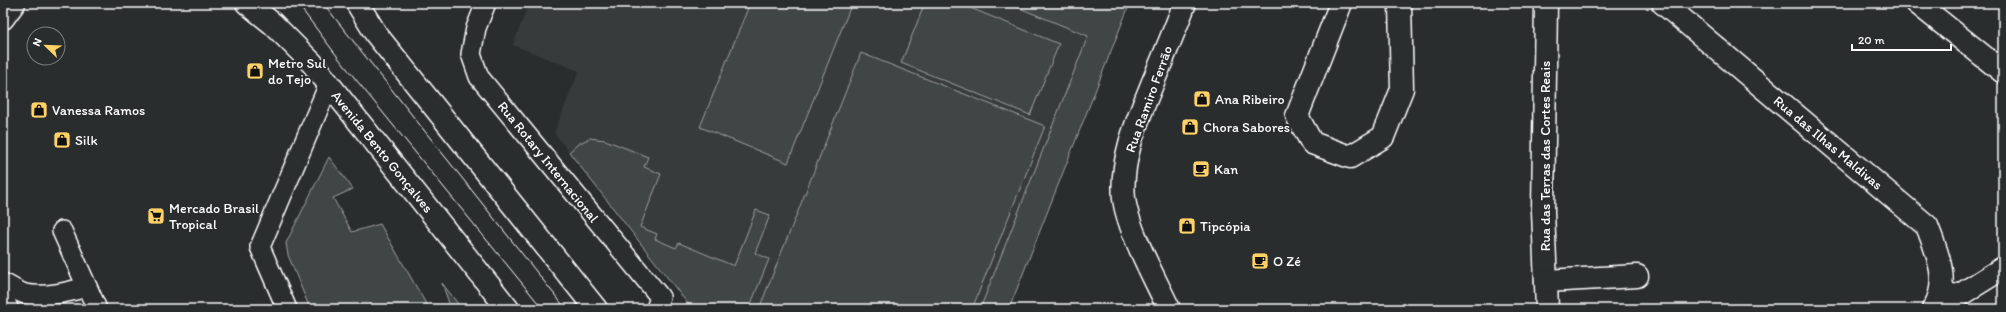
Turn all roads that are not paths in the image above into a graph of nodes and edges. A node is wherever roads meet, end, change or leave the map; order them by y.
1 (14, 3) edge
2 (247, 3) edge
3 (357, 3) edge
4 (486, 3) edge
5 (1185, 3) edge
6 (1341, 3) edge
7 (1400, 3) edge
8 (1546, 3) edge
9 (1663, 3) edge
10 (1917, 3) edge
11 (3, 18) edge
12 (2003, 72) edge
13 (329, 84) junction
14 (62, 231) dead end
15 (2003, 268) edge
16 (1637, 276) dead end
17 (1546, 281) junction
18 (3, 283) edge
19 (87, 287) junction
20 (3, 301) edge
21 (1937, 301) edge
22 (7, 309) edge
23 (97, 309) edge
24 (288, 309) edge
25 (508, 309) edge
26 (596, 309) edge
27 (656, 309) edge
28 (1169, 309) edge
29 (1548, 309) edge

1 - 11 street
2 - 13 street, Avenida Bento Gonçalves
3 - 26 street
4 - 27 lane, Rua Rotary Internacional
5 - 28 street, Rua Ramiro Ferrão
6 - 7 street
8 - 17 street, Rua das Terras das Cortes Reais
9 - 21 street, Rua das Ilhas Maldivas
10 - 12 street
13 - 24 lane
13 - 25 street, Avenida Bento Gonçalves
14 - 19 lane
15 - 21 street
16 - 17 street
17 - 29 street, Rua das Terras das Cortes Reais
18 - 19 lane
19 - 23 lane
20 - 22 street

